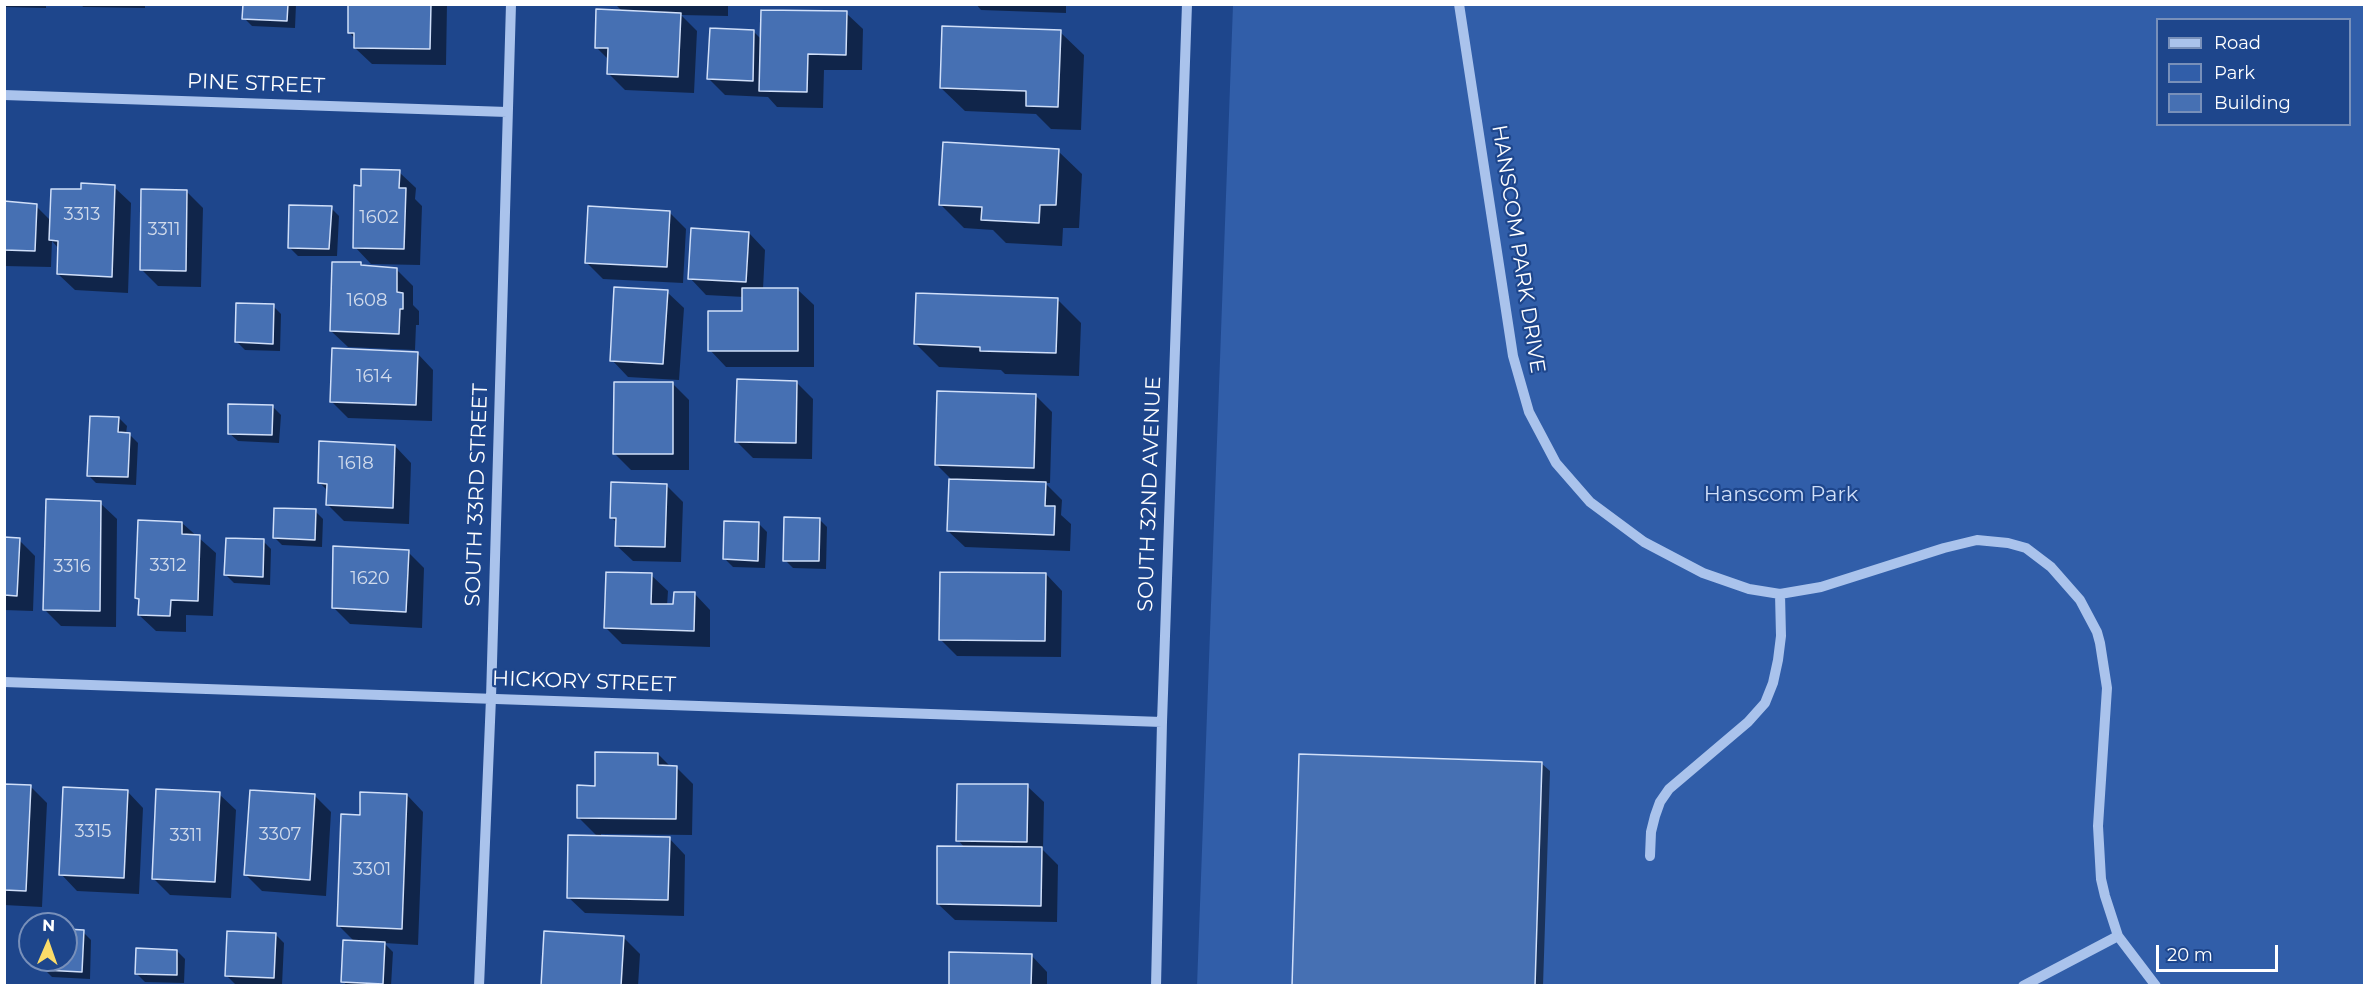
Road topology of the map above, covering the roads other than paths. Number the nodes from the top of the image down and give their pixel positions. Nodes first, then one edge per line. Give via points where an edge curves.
1 (511, 4) edge
2 (1187, 4) edge
3 (1459, 4) edge
4 (4, 95) edge
5 (507, 112) junction
6 (1780, 594) junction
7 (4, 682) edge
8 (491, 698) junction
9 (1162, 722) junction
10 (1650, 856) dead end
11 (2118, 936) junction
12 (479, 986) edge
13 (1156, 986) edge
14 (2023, 986) edge
15 (2156, 986) edge

1 - 5 street, SOUTH 33RD STREET
2 - 9 street, SOUTH 32ND AVENUE
3 - 6 street, HANSCOM PARK DRIVE via 1513,356 1529,412 1546,448 1590,502 1644,542 1730,584
4 - 5 street, PINE STREET
5 - 8 street, SOUTH 33RD STREET
6 - 10 street via 1778,660 1765,703 1669,789 1655,816
6 - 11 street, HANSCOM PARK DRIVE via 1821,587 1977,540 2026,548 2051,567 2084,608 2097,632 2106,673 2098,848 2105,897
7 - 8 street, HICKORY STREET
8 - 9 street, HICKORY STREET
8 - 12 street, SOUTH 33RD STREET
9 - 13 street, SOUTH 32ND AVENUE
11 - 14 street
11 - 15 street, HANSCOM PARK DRIVE

